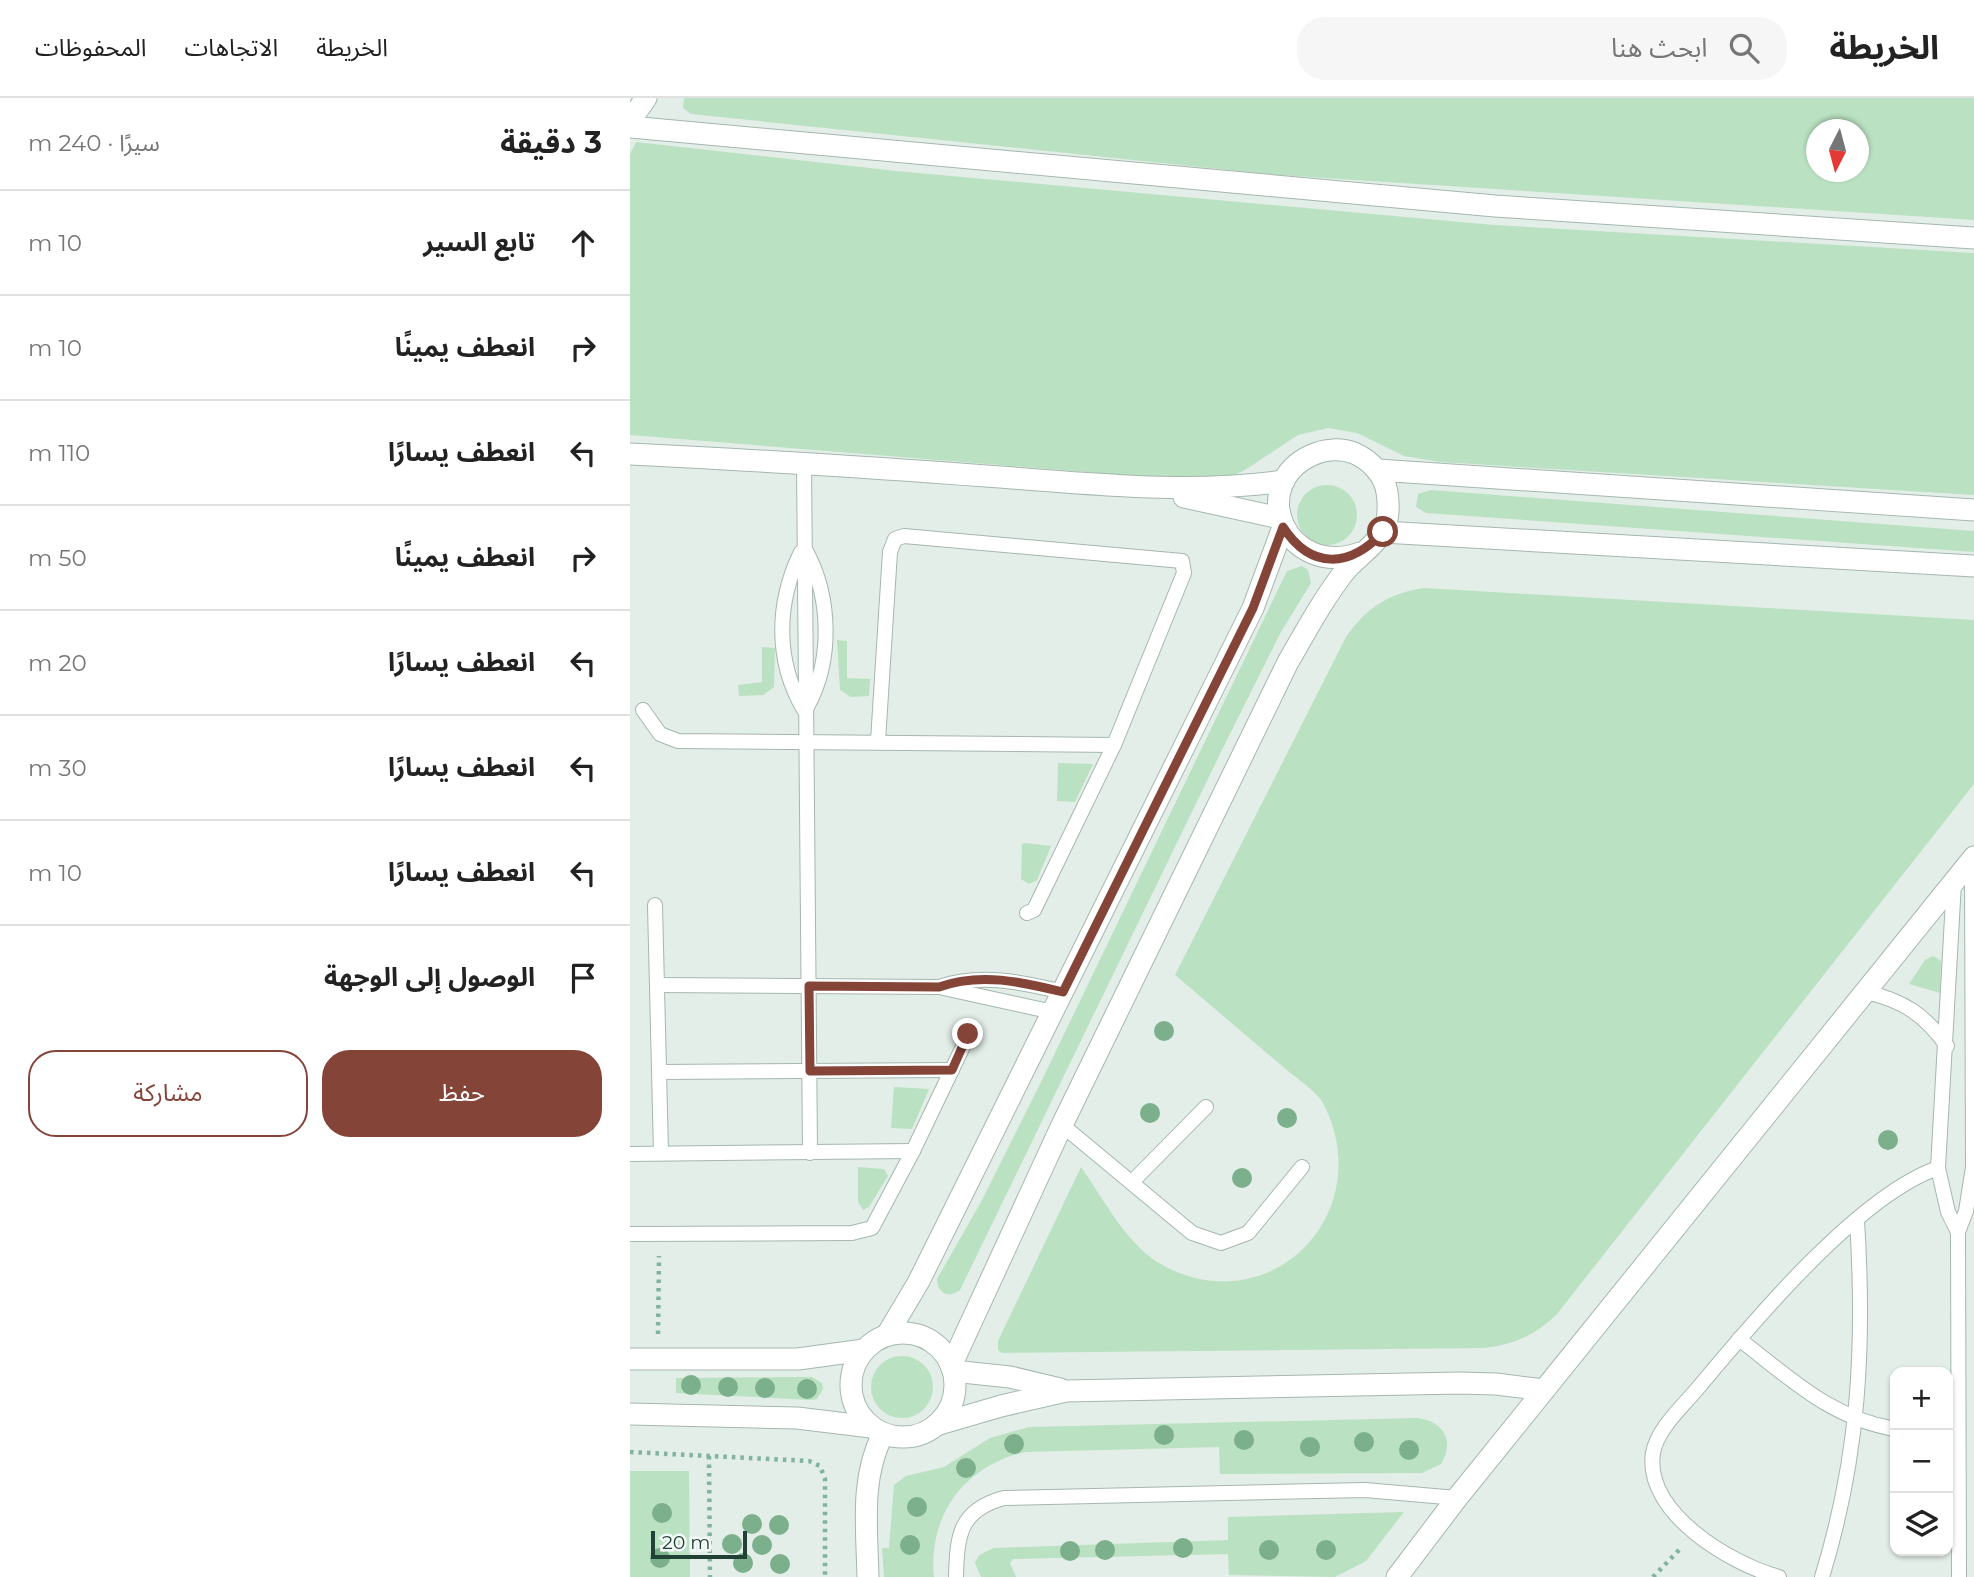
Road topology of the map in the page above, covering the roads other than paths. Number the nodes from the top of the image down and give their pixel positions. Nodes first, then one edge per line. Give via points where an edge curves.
1 (646, 98) edge
2 (630, 121) edge
3 (630, 127) edge
4 (1974, 238) edge
5 (630, 454) edge
6 (804, 462) junction
7 (1378, 470) junction
8 (1284, 481) junction
9 (1149, 487) junction
10 (1974, 510) edge
11 (1282, 522) junction
12 (1383, 532) junction
13 (803, 547) junction
14 (1360, 553) junction
15 (1974, 566) edge
16 (643, 710) dead end
17 (805, 711) junction
18 (807, 741) junction
19 (878, 741) junction
20 (1114, 745) junction
21 (1973, 859) edge
22 (1954, 882) junction
23 (655, 905) dead end
24 (1027, 913) dead end
25 (1973, 984) edge
26 (657, 985) junction
27 (809, 986) junction
28 (939, 987) junction
29 (1063, 992) junction
30 (1865, 992) junction
31 (1053, 1012) junction
32 (1973, 1023) edge
33 (968, 1034) dead end
34 (1947, 1046) junction
35 (952, 1070) junction
36 (810, 1071) junction
37 (660, 1072) junction
38 (1206, 1107) dead end
39 (1062, 1125) junction
40 (913, 1151) junction
41 (661, 1153) junction
42 (810, 1153) junction
43 (630, 1154) edge
44 (1302, 1167) dead end
45 (1938, 1168) junction
46 (1132, 1182) junction
47 (1857, 1221) junction
48 (1958, 1232) junction
49 (630, 1234) edge
50 (887, 1335) junction
51 (1739, 1339) junction
52 (864, 1350) junction
53 (630, 1359) edge
54 (952, 1368) junction
55 (1544, 1390) junction
56 (1066, 1391) junction
57 (630, 1414) edge
58 (1856, 1421) junction
59 (936, 1425) junction
60 (1890, 1428) edge
61 (877, 1431) junction
62 (1953, 1434) edge
63 (1457, 1498) junction
64 (868, 1577) edge
65 (957, 1577) edge
66 (1396, 1577) edge
67 (1779, 1577) edge
68 (1822, 1577) edge
69 (1959, 1577) edge

1 - 2 street
3 - 4 street via 1496,206
5 - 6 street
6 - 9 street
6 - 13 lane
7 - 8 street via 1352,452 1336,450 1306,458
7 - 10 street
7 - 12 street via 1389,503
8 - 9 street via 1211,488
8 - 11 street via 1279,500
9 - 11 street
11 - 14 street via 1303,550 1316,556 1331,559
11 - 29 street via 1253,608
12 - 14 street
12 - 15 street
13 - 17 lane
13 - 17 lane via 786,596 782,633 787,672
14 - 39 street via 1329,592 1288,662
16 - 18 lane via 660,734 671,740
17 - 18 lane
18 - 19 lane
18 - 27 lane
19 - 20 lane
19 - 20 lane via 890,552 895,539 904,536 1182,561 1184,573
20 - 24 lane via 1034,910
21 - 22 street
21 - 25 lane
22 - 30 street
22 - 34 lane
23 - 26 lane
25 - 32 lane
26 - 27 lane
26 - 37 lane
27 - 28 lane
27 - 36 lane
28 - 29 lane via 957,981 992,980
28 - 31 lane
29 - 31 street
30 - 34 lane via 1913,1008
30 - 55 street
31 - 50 street via 919,1281
32 - 48 lane via 1973,1167
33 - 35 lane
34 - 45 lane
35 - 36 lane
35 - 40 lane
36 - 37 lane
36 - 42 lane
37 - 41 lane
38 - 46 lane
39 - 46 lane
39 - 54 street
40 - 42 lane
40 - 49 lane via 878,1220 863,1232
41 - 42 lane
41 - 43 lane
44 - 46 lane via 1248,1233 1220,1242 1192,1233
45 - 47 lane via 1917,1175
45 - 48 lane via 1948,1212
47 - 51 lane
47 - 58 lane via 1861,1314
48 - 62 lane
50 - 52 street
50 - 54 street via 925,1338
51 - 58 lane
51 - 67 lane via 1666,1426 1653,1450 1653,1473 1664,1497 1695,1533 1753,1570
52 - 53 street via 798,1359
52 - 61 street via 851,1376 850,1390 860,1417
54 - 56 street
54 - 59 street via 953,1401
55 - 56 street via 1448,1383
55 - 63 street
56 - 59 street
57 - 61 street via 797,1418
58 - 60 lane
58 - 68 lane via 1842,1503
59 - 61 street via 911,1437
61 - 64 street via 867,1482
62 - 69 lane
63 - 65 lane via 1364,1490 1004,1498 987,1502 962,1526
63 - 66 street

